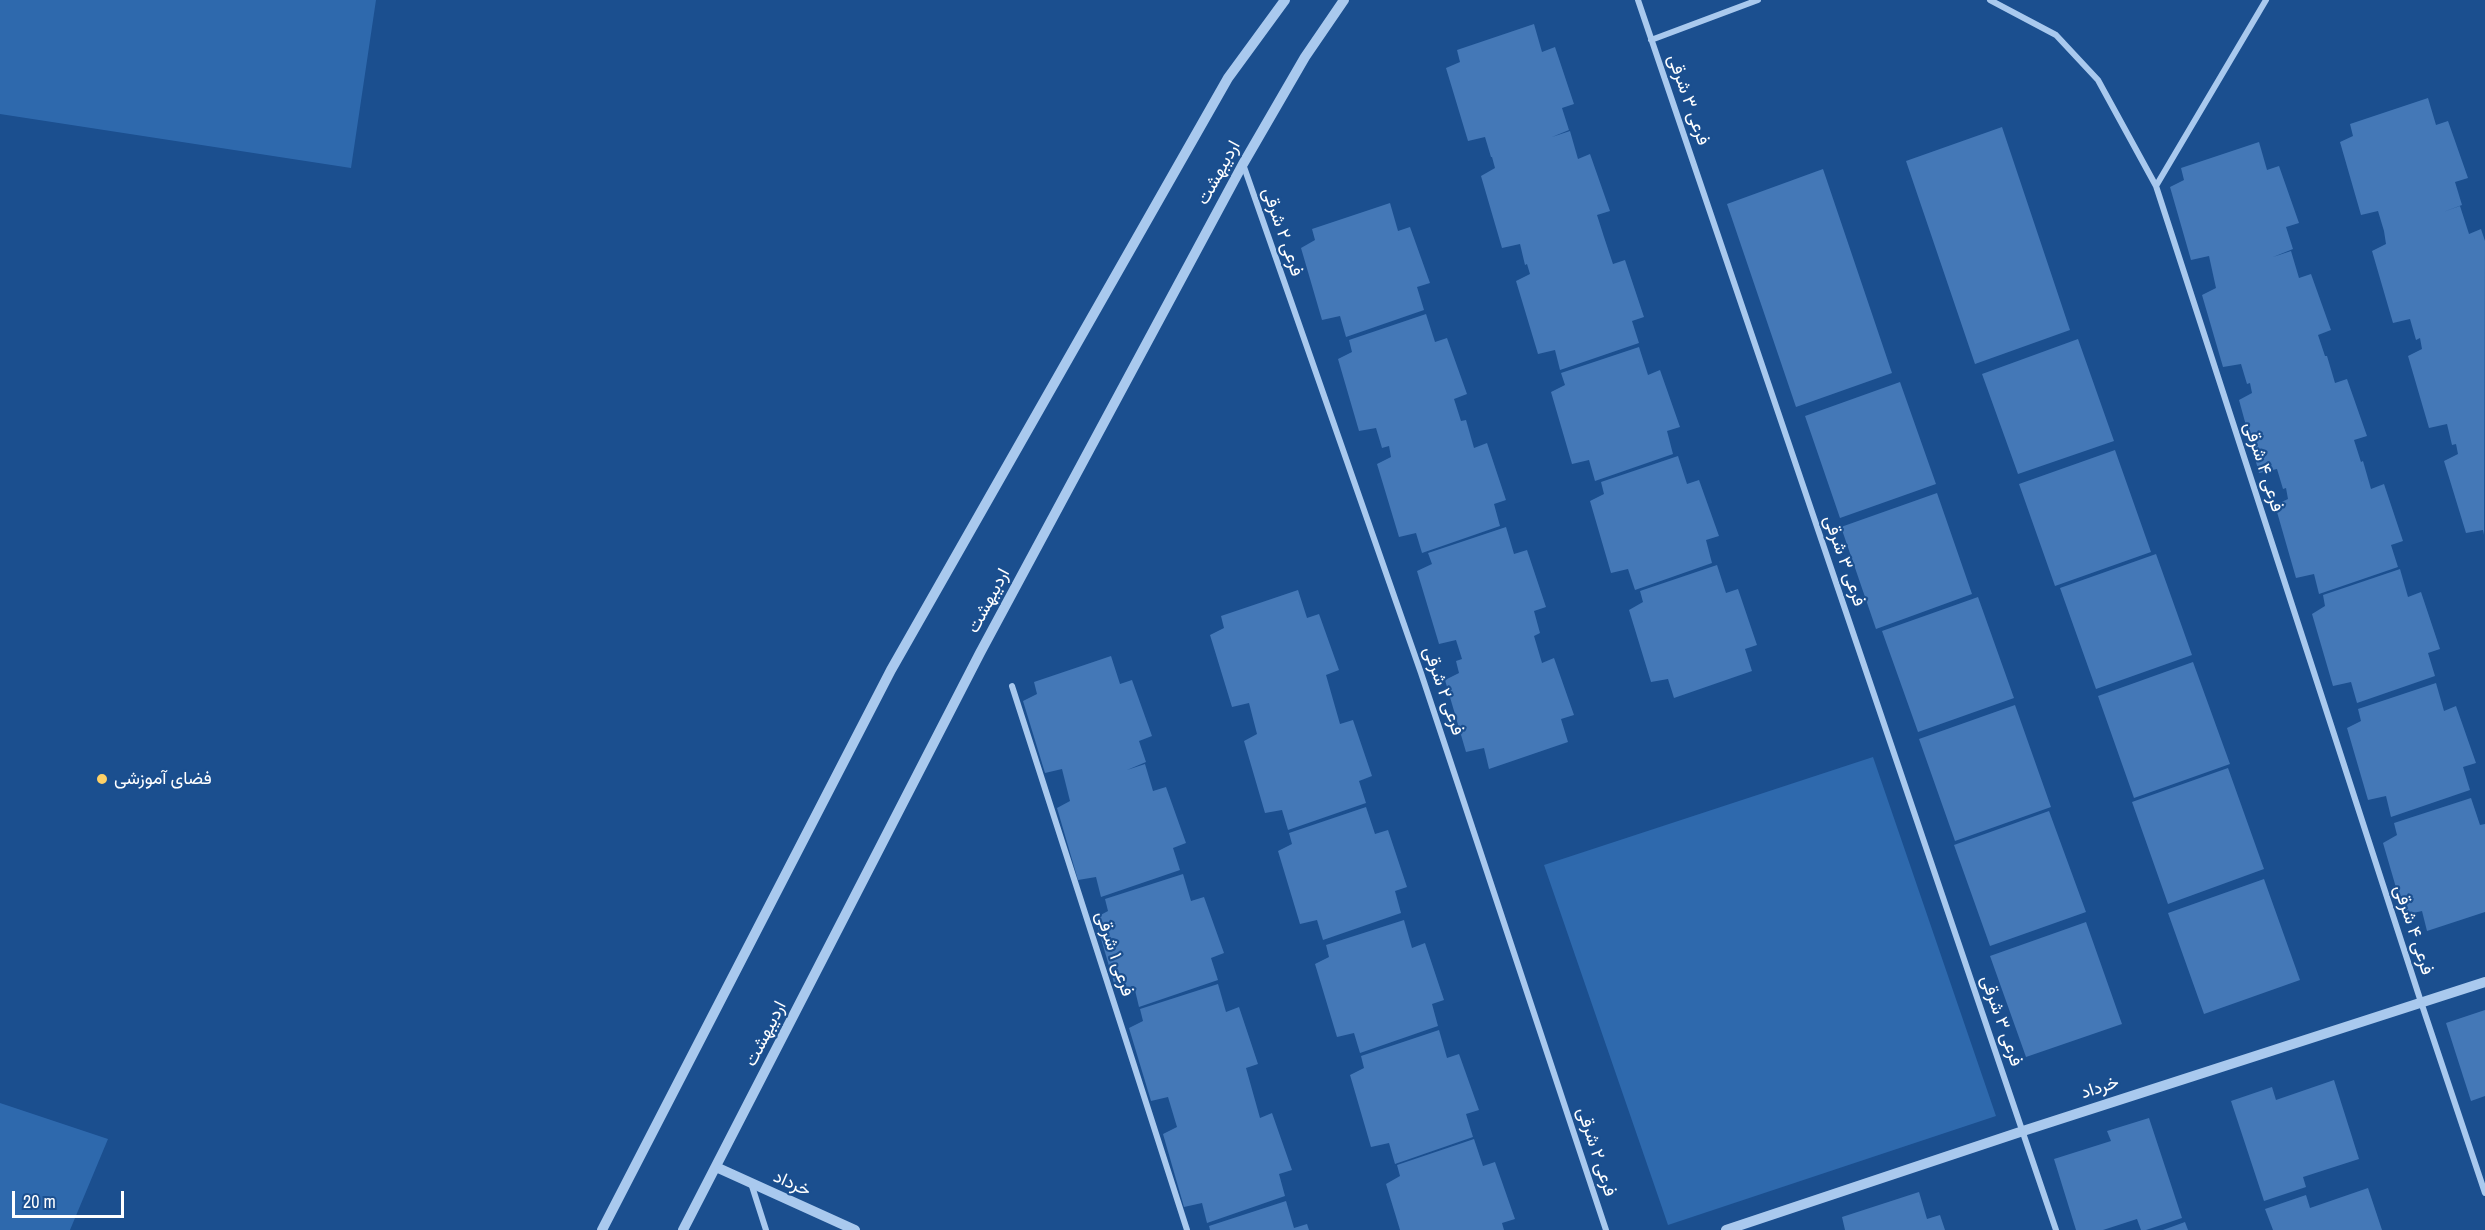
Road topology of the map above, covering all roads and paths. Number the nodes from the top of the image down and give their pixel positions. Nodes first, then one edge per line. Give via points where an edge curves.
1 (1285, 0) edge
2 (1344, 0) edge
3 (1638, 0) edge
4 (1758, 0) edge
5 (1990, 0) edge
6 (2266, 0) edge
7 (1651, 40) junction
8 (1242, 164) junction
9 (2156, 186) junction
10 (1012, 686) dead end
11 (2485, 982) edge
12 (2421, 1002) junction
13 (2023, 1131) junction
14 (716, 1167) junction
15 (751, 1183) junction
16 (2485, 1193) edge
17 (602, 1230) edge
18 (683, 1230) edge
19 (766, 1230) edge
20 (855, 1230) edge
21 (1187, 1230) edge
22 (1606, 1230) edge
23 (1726, 1230) edge
24 (2056, 1230) edge

1 - 17 street via 1228,78 891,670
2 - 8 street, اردیبهشت via 1305,57
3 - 7 street, فرعی ۳ شرقی
4 - 7 street
5 - 9 street, فرعی ۴ شرقی via 2056,35 2098,80
6 - 9 street
7 - 13 street, فرعی ۳ شرقی
8 - 14 street, اردیبهشت via 980,653
8 - 22 street, فرعی ۲ شرقی via 1421,673
9 - 12 street, فرعی ۴ شرقی
10 - 21 street, فرعی ۱ شرقی
11 - 12 street, خرداد
12 - 13 street, خرداد
12 - 16 street, فرعی ۴ شرقی
13 - 23 street, خرداد
13 - 24 street, فرعی ۳ شرقی
14 - 15 street, خرداد
14 - 18 street, اردیبهشت
15 - 19 street
15 - 20 street, خرداد

